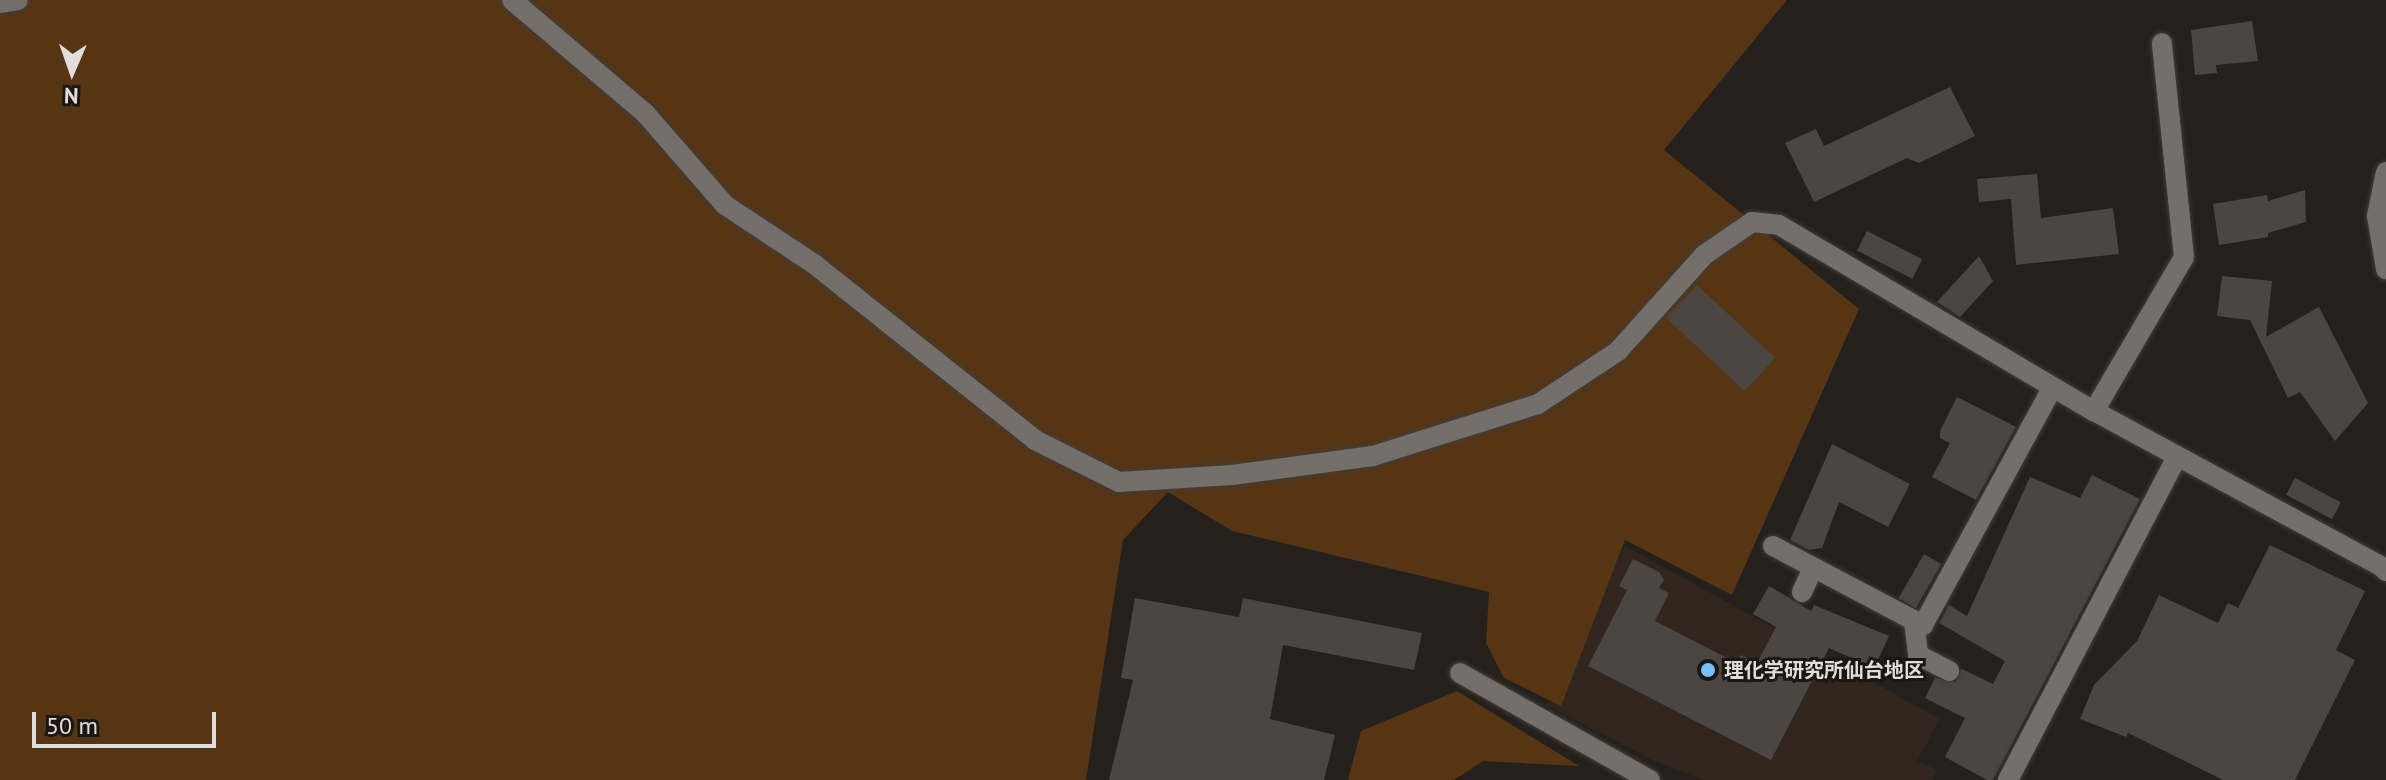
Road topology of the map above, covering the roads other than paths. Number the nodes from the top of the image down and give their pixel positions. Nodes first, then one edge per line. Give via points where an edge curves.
1 (18, 0) edge
2 (512, 0) edge
3 (0, 3) edge
4 (2162, 43) dead end
5 (2386, 172) edge
6 (2386, 269) edge
7 (2052, 388) junction
8 (2094, 411) junction
9 (2176, 458) junction
10 (1773, 546) dead end
11 (1813, 568) junction
12 (2384, 569) edge
13 (1802, 592) dead end
14 (1914, 621) junction
15 (1949, 671) dead end
16 (1460, 673) dead end
17 (1650, 780) edge
18 (2008, 780) edge

1 - 3 street
2 - 7 street via 645,113 725,205 826,273 1035,440 1119,482 1232,475 1373,456 1538,404 1618,351 1704,255 1752,222 1779,225
4 - 8 street via 2184,257
5 - 6 street via 2377,216
7 - 8 street
7 - 14 street via 1923,625
8 - 9 street
9 - 12 street
9 - 18 street
10 - 11 street
11 - 13 street
11 - 14 street
14 - 15 street via 1918,655
16 - 17 street

